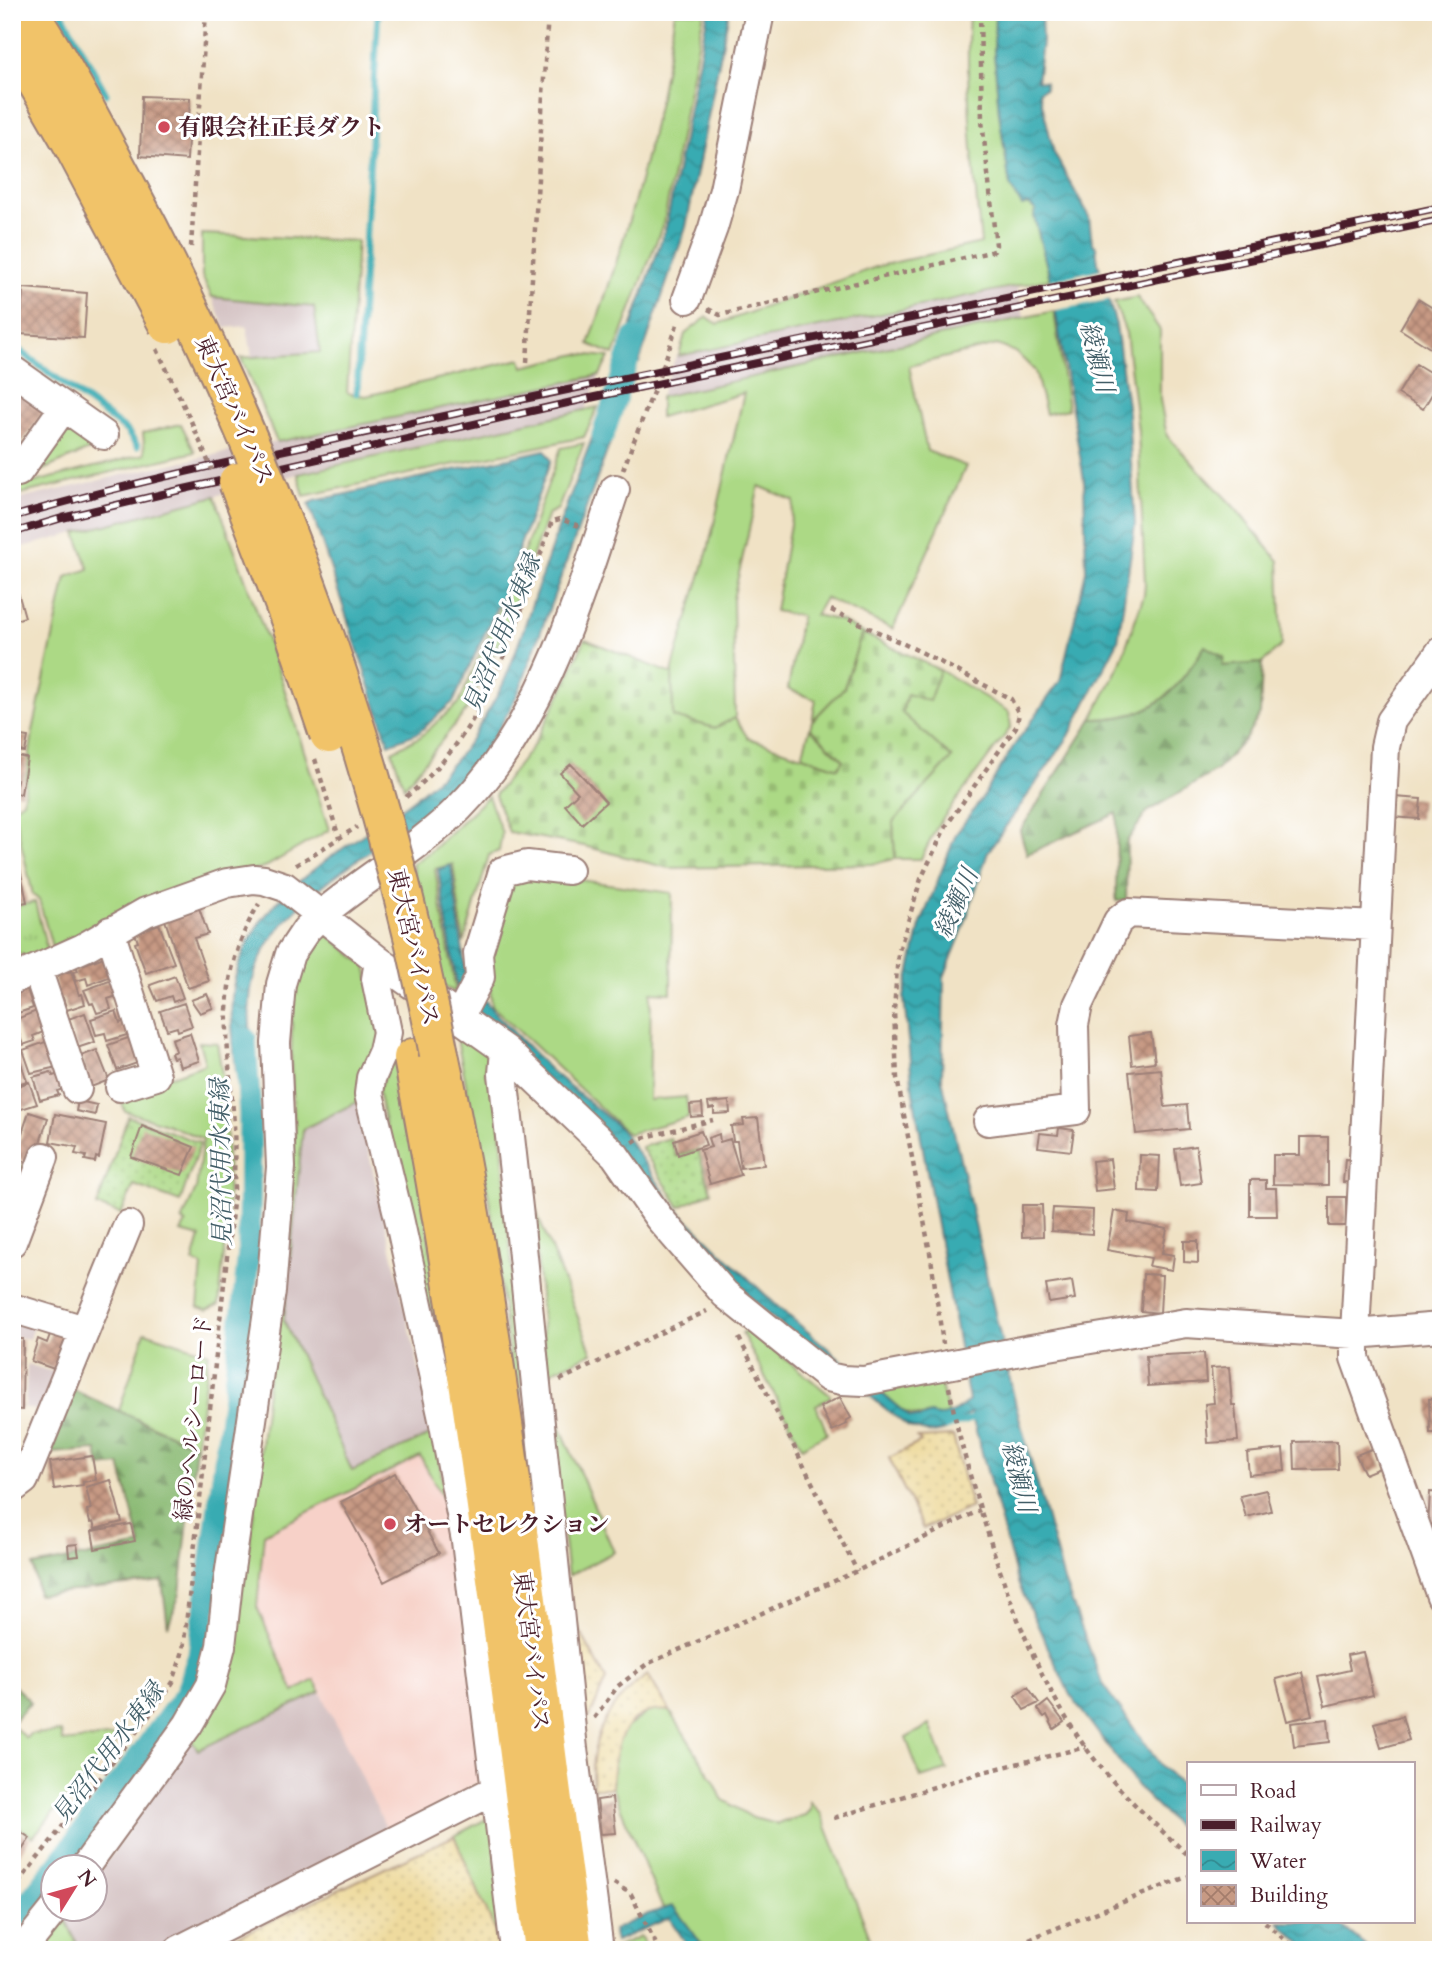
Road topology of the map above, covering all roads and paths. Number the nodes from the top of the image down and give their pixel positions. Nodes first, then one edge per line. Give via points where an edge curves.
1 (28, 12) edge
2 (48, 12) edge
3 (206, 12) edge
4 (548, 12) edge
5 (760, 12) edge
6 (980, 12) edge
7 (12, 38) edge
8 (12, 70) edge
9 (190, 272) junction
10 (687, 299) junction
11 (527, 362) dead end
12 (12, 370) edge
13 (64, 407) junction
14 (104, 435) dead end
15 (12, 473) edge
16 (615, 489) joint
17 (581, 526) dead end
18 (831, 610) dead end
19 (1441, 651) edge
20 (401, 802) dead end
21 (359, 826) dead end
22 (569, 870) dead end
23 (280, 885) junction
24 (315, 913) junction
25 (1375, 926) junction
26 (110, 931) junction
27 (379, 961) junction
28 (21, 971) edge
29 (463, 1013) junction
30 (505, 1050) junction
31 (426, 1056) junction
32 (120, 1087) dead end
33 (77, 1089) dead end
34 (713, 1120) dead end
35 (988, 1121) dead end
36 (638, 1139) dead end
37 (44, 1157) dead end
38 (128, 1225) dead end
39 (12, 1242) edge
40 (735, 1302) junction
41 (12, 1308) edge
42 (1441, 1327) edge
43 (83, 1330) junction
44 (1355, 1334) junction
45 (945, 1365) junction
46 (537, 1390) junction
47 (953, 1410) dead end
48 (12, 1489) edge
49 (980, 1510) junction
50 (857, 1571) junction
51 (1441, 1597) edge
52 (1086, 1747) junction
53 (535, 1771) junction
54 (834, 1818) dead end
55 (94, 1854) edge
56 (1187, 1854) edge
57 (1187, 1877) edge
58 (12, 1891) edge
59 (639, 1910) dead end
60 (42, 1924) edge
61 (1267, 1924) edge
62 (22, 1950) edge
63 (178, 1950) edge
64 (515, 1950) edge
65 (544, 1950) edge
66 (573, 1950) edge
67 (599, 1950) edge
68 (659, 1950) edge
69 (1000, 1950) edge
70 (1296, 1950) edge

1 - 31 highway, 東大宮バイパス, bridge via 184,296 284,523 327,641 414,940
2 - 9 street
3 - 9 path
4 - 11 path
5 - 10 street via 724,190
6 - 10 path via 982,121 994,251 720,315
7 - 31 highway, 東大宮バイパス, bridge via 162,311 216,427 290,619
8 - 9 street via 84,199 120,253 158,332 169,341 216,322
10 - 16 path
12 - 13 street
13 - 14 street
13 - 15 street via 18,472
16 - 24 street via 550,671 488,776 443,823
17 - 20 path via 559,519 552,522 500,668 466,733 444,762
18 - 45 path via 1011,699 1019,714 1016,727 946,826 921,879 898,954 894,1011 897,1077 931,1258
19 - 25 street via 1391,721 1385,747
21 - 23 path, 緑のヘルシーロード
22 - 29 street via 527,865 503,871 478,953 480,977
23 - 24 street
23 - 26 street via 242,879 146,912
23 - 58 path, 緑のヘルシーロード via 247,923 233,965 225,1012 234,1194 183,1651 173,1682 159,1703
24 - 27 street
24 - 55 street via 290,954 281,984 276,1043 281,1167 272,1278 221,1646 211,1685 188,1726
25 - 35 street via 1128,912 1118,921 1078,1006 1074,1025 1076,1110
25 - 44 street
26 - 28 street via 83,948
26 - 32 street via 156,1076
27 - 29 street
27 - 53 street via 376,979 387,1032 369,1094 423,1325 466,1541 489,1741
28 - 33 street
29 - 30 street
30 - 40 street via 615,1155 659,1218
30 - 46 street via 503,1074
31 - 53 highway, 東大宮バイパス via 464,1175 484,1294 505,1435
34 - 36 path
37 - 39 street
38 - 43 street
40 - 45 street via 828,1377 873,1379
40 - 46 path
40 - 50 path via 733,1327
41 - 43 street
42 - 44 street
43 - 48 street via 24,1480
44 - 45 street via 1186,1323
44 - 51 street via 1355,1358
46 - 53 street
47 - 49 path
49 - 50 path
49 - 52 path via 1037,1666
50 - 53 path via 647,1664 618,1686
52 - 54 path via 979,1773
52 - 56 path via 1146,1816
53 - 63 street
53 - 64 street
53 - 65 highway, 東大宮バイパス
53 - 66 highway, 東大宮バイパス
53 - 67 street
57 - 69 path
59 - 68 path
60 - 62 street
61 - 70 path

